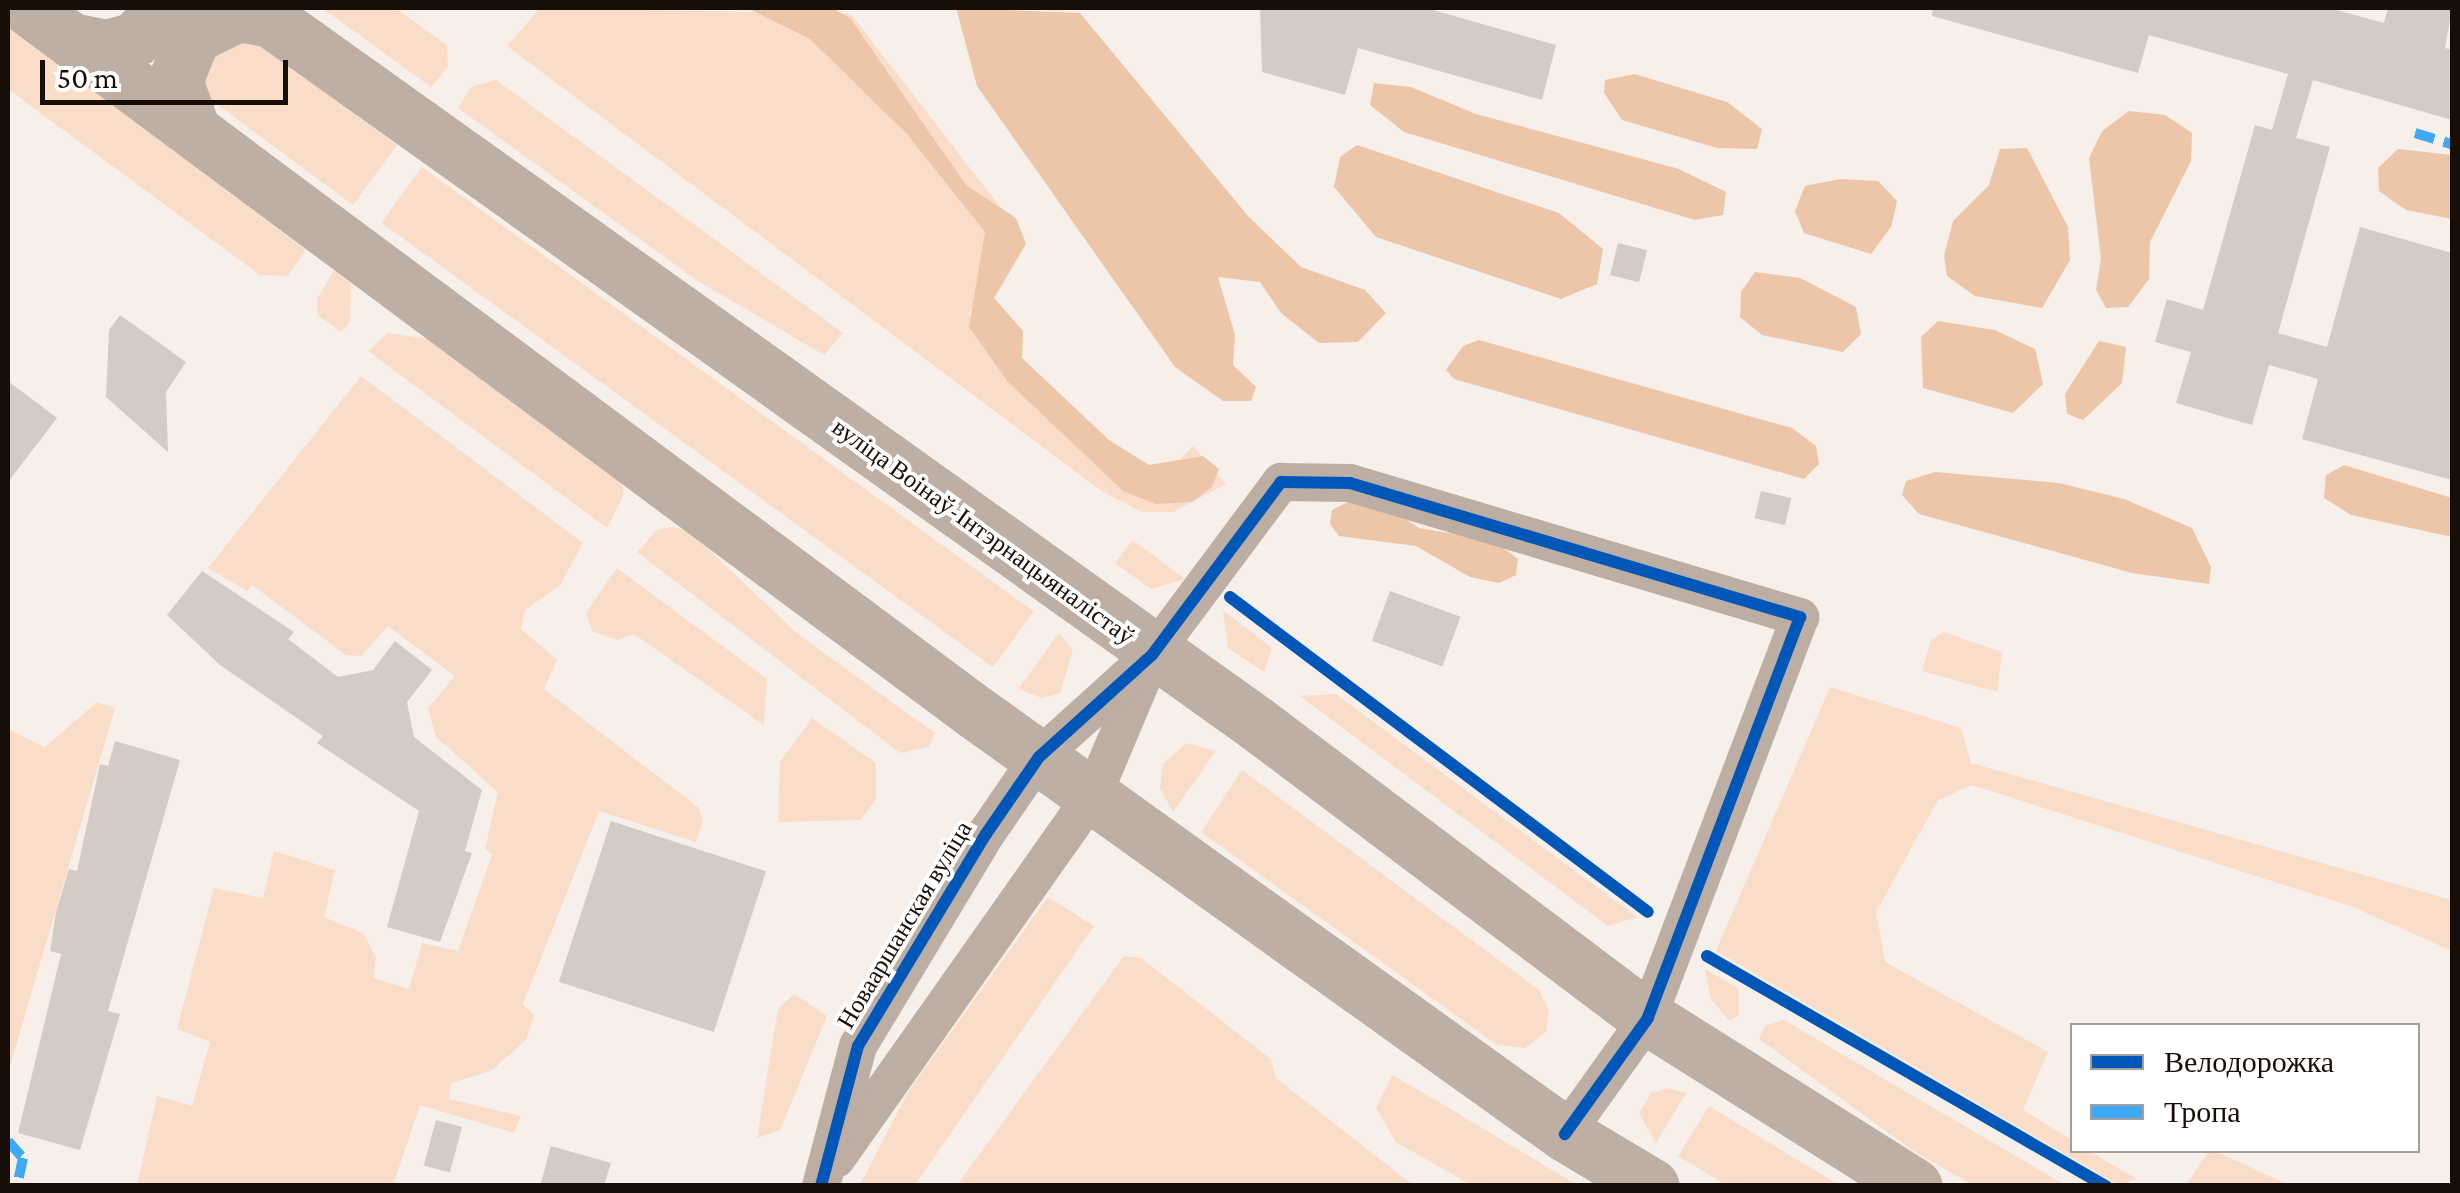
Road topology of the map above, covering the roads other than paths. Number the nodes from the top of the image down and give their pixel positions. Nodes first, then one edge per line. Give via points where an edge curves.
1 (28, 8) edge
2 (164, 8) edge
3 (262, 14) edge
4 (76, 41) junction
5 (192, 127) junction
6 (1152, 655) junction
7 (1039, 758) junction
8 (1093, 796) junction
9 (1648, 1018) junction
10 (1565, 1134) junction
11 (1875, 1171) edge
12 (821, 1183) edge
13 (1652, 1186) edge
14 (1915, 1186) edge

1 - 4 main road
2 - 4 main road via 135,39 106,47
3 - 5 main road via 238,14 193,36 175,81
3 - 6 main road, вуліца Воінаў-Інтэрнацыяналістаў
4 - 5 main road
5 - 7 main road
6 - 7 street, Новааршанская вуліца
6 - 8 street, Новааршанская вуліца
6 - 9 main road, вуліца Воінаў-Інтэрнацыяналістаў via 1256,723
6 - 9 street via 1281,482 1350,483 1800,616
7 - 8 main road
7 - 12 street, Новааршанская вуліца via 858,1046
8 - 10 main road
8 - 12 street, Новааршанская вуліца
9 - 10 street
9 - 11 main road, вуліца Воінаў-Інтэрнацыяналістаў
10 - 13 main road
11 - 14 main road, вуліца Воінаў-Інтэрнацыяналістаў

